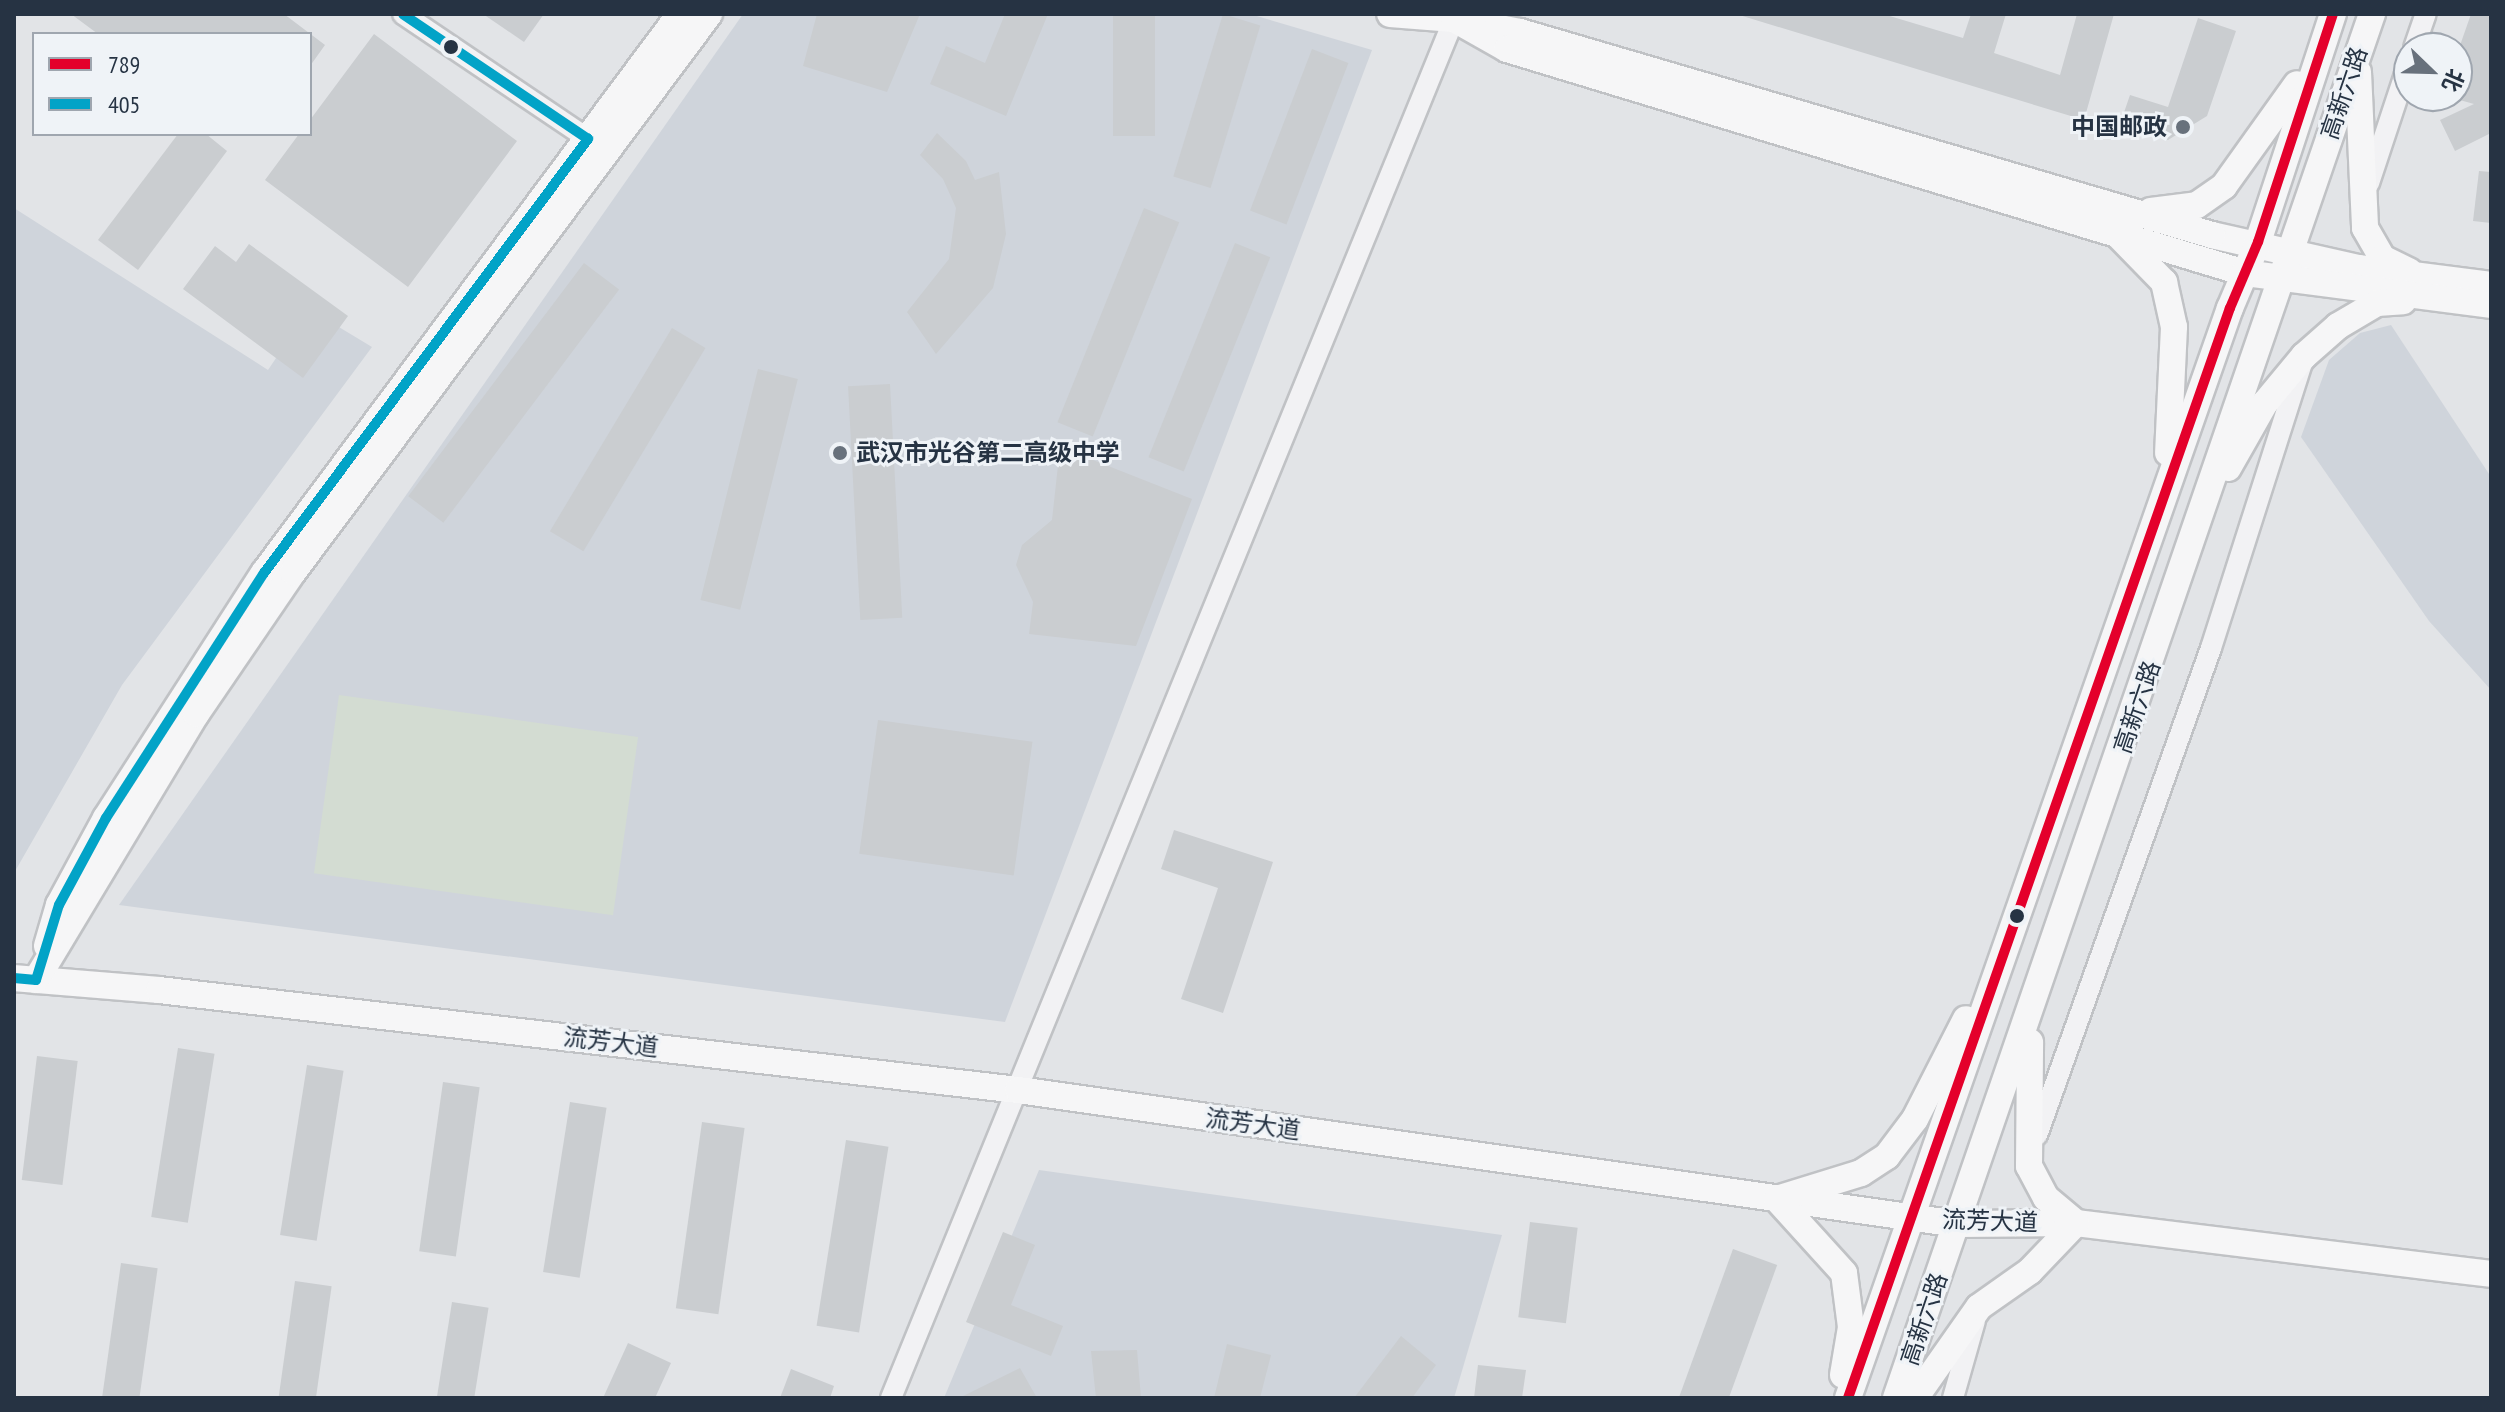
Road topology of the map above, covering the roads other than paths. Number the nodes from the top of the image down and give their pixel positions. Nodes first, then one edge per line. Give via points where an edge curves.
1 (403, 14) edge
2 (680, 14) edge
3 (709, 14) edge
4 (1390, 14) edge
5 (2333, 14) edge
6 (2372, 14) edge
7 (1451, 16) edge
8 (2322, 44) junction
9 (2358, 54) junction
10 (2393, 112) edge
11 (588, 139) junction
12 (2363, 207) junction
13 (2117, 218) junction
14 (2258, 242) junction
15 (2291, 251) junction
16 (2245, 273) junction
17 (2281, 278) junction
18 (2491, 285) edge
19 (2425, 287) junction
20 (2491, 305) edge
21 (2304, 356) junction
22 (2163, 498) junction
23 (2200, 516) junction
24 (2010, 933) junction
25 (25, 979) edge
26 (2032, 1010) junction
27 (1018, 1090) junction
28 (2029, 1166) junction
29 (1777, 1199) junction
30 (1911, 1217) junction
31 (2076, 1223) junction
32 (1957, 1224) junction
33 (2491, 1274) edge
34 (1979, 1307) junction
35 (891, 1398) edge
36 (1839, 1398) edge
37 (1848, 1398) edge
38 (1896, 1398) edge
39 (1915, 1398) edge
40 (1953, 1398) edge

1 - 11 street
2 - 11 main road
3 - 25 main road via 293,572
4 - 7 main road
5 - 8 main road, 高新六路
6 - 9 main road, 高新六路
7 - 13 main road via 1507,49
7 - 27 street
8 - 13 main road via 2224,186 2197,205
8 - 14 main road, 高新六路
9 - 12 main road
9 - 15 main road, 高新六路
10 - 12 street
11 - 25 main road via 256,586 106,818
12 - 19 main road via 2365,228 2382,258
13 - 14 main road
13 - 16 main road
13 - 22 main road via 2164,282 2174,327 2174,396
14 - 15 main road
14 - 16 main road, 高新六路
15 - 17 main road, 高新六路
15 - 19 main road
16 - 17 main road
16 - 22 main road, 高新六路
17 - 19 main road
17 - 23 main road, 高新六路
18 - 19 main road
19 - 20 main road
19 - 21 main road via 2377,303 2338,326
21 - 23 main road via 2265,403
21 - 28 street via 2211,648 2044,1105
22 - 24 main road, 高新六路
23 - 26 main road, 高新六路
24 - 29 main road via 1915,1119 1887,1156 1861,1173
24 - 30 main road, 高新六路
25 - 27 main road, 流芳大道
26 - 28 main road
26 - 32 main road, 高新六路
27 - 29 main road, 流芳大道
27 - 35 street
28 - 31 main road via 2046,1198
29 - 30 main road, 流芳大道
29 - 36 main road via 1844,1273 1851,1327
30 - 32 main road, 流芳大道
30 - 37 main road, 高新六路
31 - 32 main road, 流芳大道
31 - 33 main road, 流芳大道
31 - 34 main road via 2030,1271
32 - 38 main road, 高新六路
34 - 39 main road
34 - 40 street

